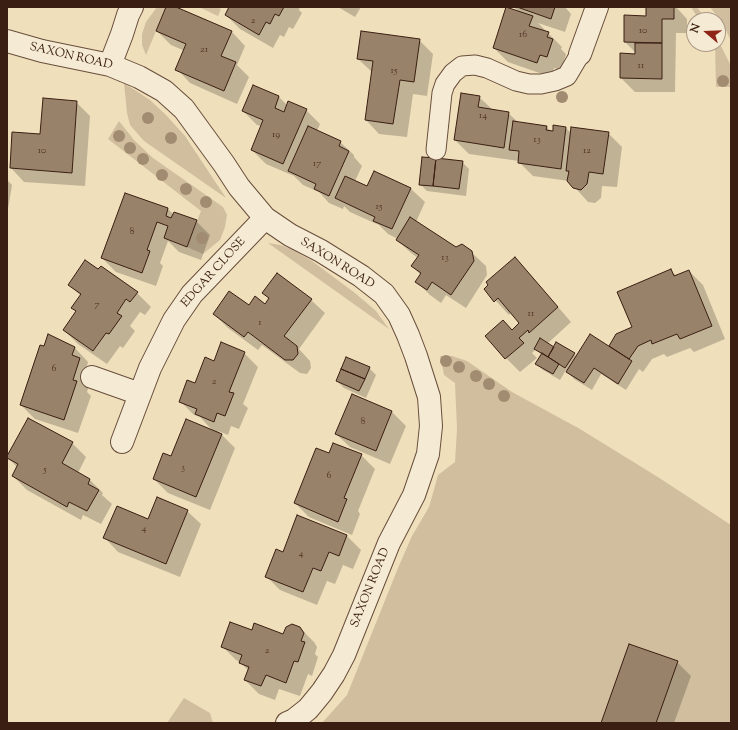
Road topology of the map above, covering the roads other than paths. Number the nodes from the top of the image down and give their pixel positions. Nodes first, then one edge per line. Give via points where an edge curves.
1 (132, 7) edge
2 (597, 7) edge
3 (7, 41) edge
4 (580, 54) joint
5 (110, 65) junction
6 (436, 150) dead end
7 (265, 218) junction
8 (92, 377) dead end
9 (140, 394) junction
10 (122, 442) dead end
11 (287, 723) edge

1 - 5 street
2 - 4 street
3 - 5 street, SAXON ROAD
4 - 6 lane via 567,76 541,84 516,81 475,65 462,66 453,73 442,93
5 - 7 street, SAXON ROAD via 164,91 184,109 239,187
7 - 9 street, EDGAR CLOSE via 192,294 174,320
7 - 11 street, SAXON ROAD via 361,276 384,294 399,315 416,356 429,398 431,426 428,454 414,495 389,543 344,655 334,674 308,709
8 - 9 street
9 - 10 street, EDGAR CLOSE

